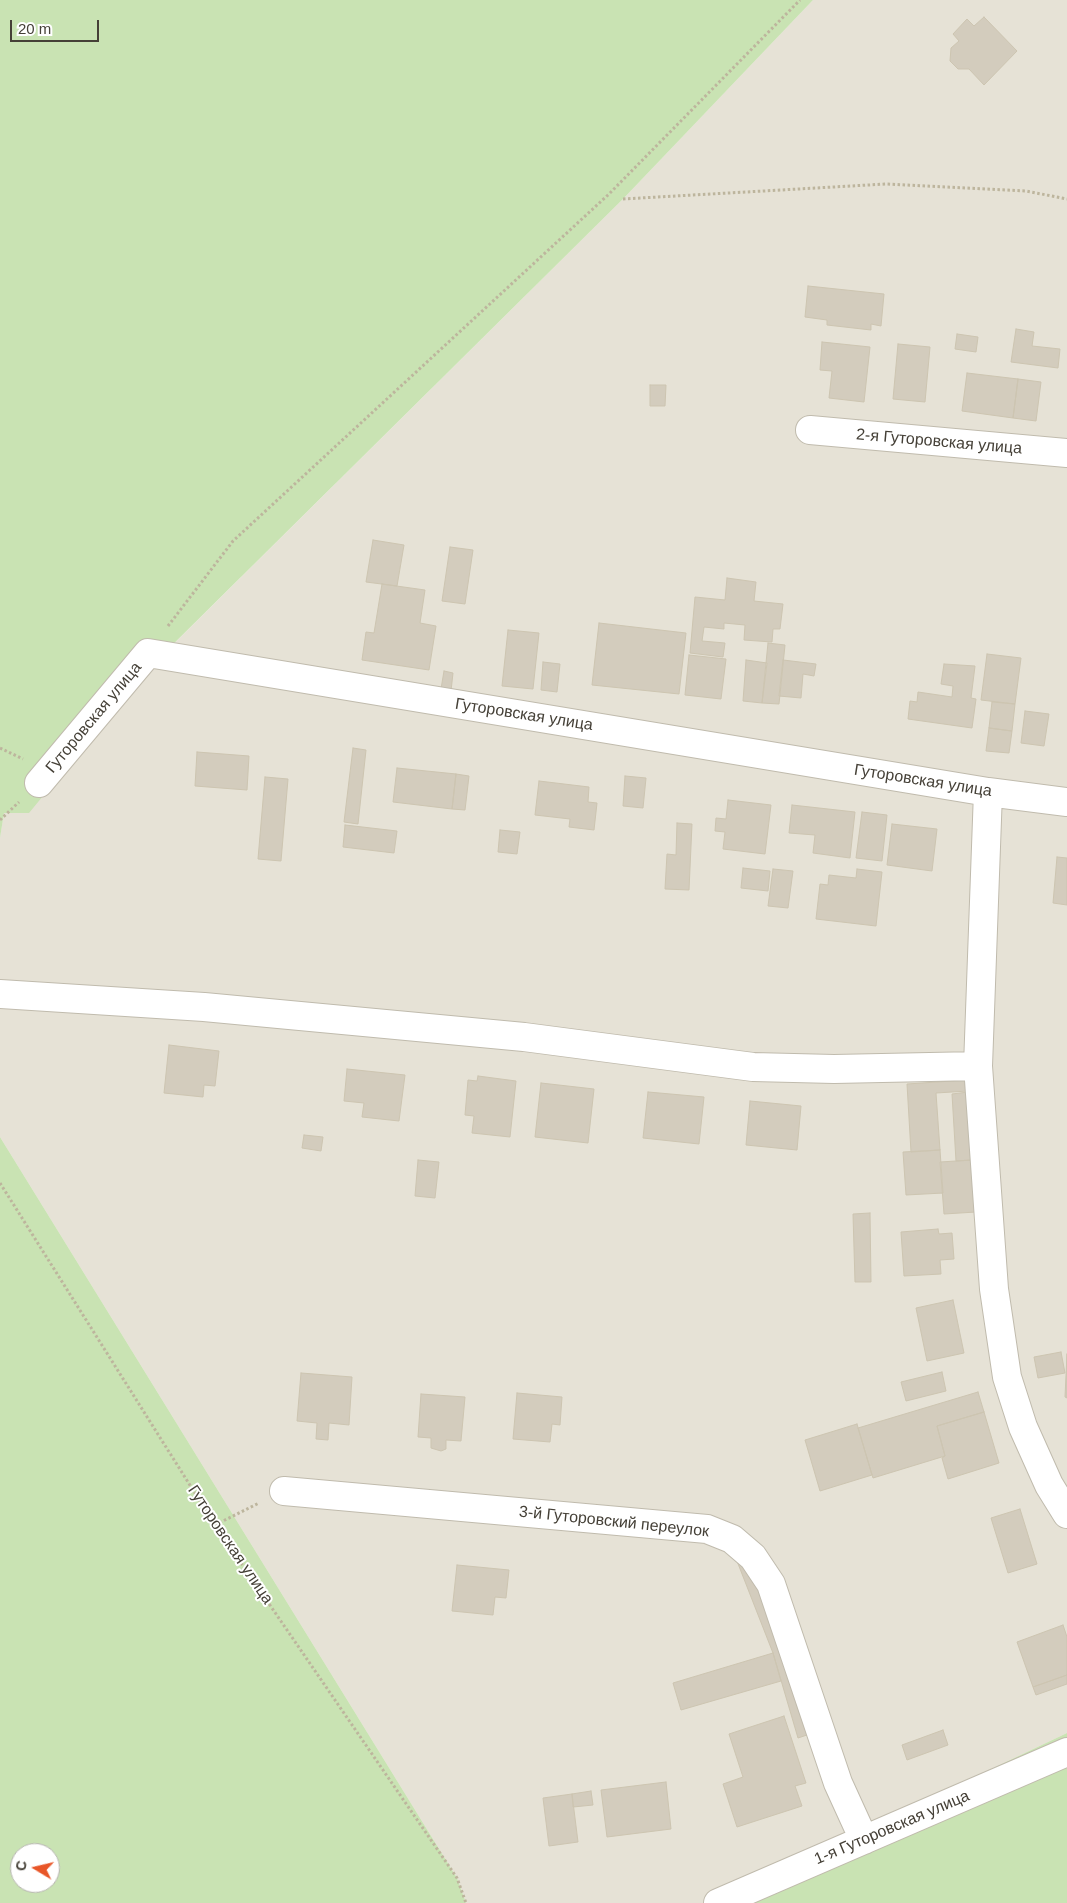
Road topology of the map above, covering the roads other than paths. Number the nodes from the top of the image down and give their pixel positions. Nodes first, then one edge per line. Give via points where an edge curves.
1 (810, 430) dead end
2 (1067, 453) edge
3 (39, 783) dead end
4 (988, 792) junction
5 (1067, 802) edge
6 (0, 994) edge
7 (978, 1066) junction
8 (284, 1491) road end
9 (1067, 1514) edge
10 (1067, 1752) edge
11 (864, 1840) junction
12 (718, 1903) edge

1 - 2 street, 2-я Гуторовская улица
3 - 4 street, Гуторовская улица via 148,653
4 - 5 street, Гуторовская улица
4 - 7 street
6 - 7 street via 204,1006 514,1036 753,1067
7 - 9 street via 994,1289 1007,1377 1023,1427 1049,1485
8 - 11 street, 3-й Гуторовский переулок via 707,1530 732,1539 753,1557 771,1584 838,1783
10 - 11 street, 1-я Гуторовская улица
11 - 12 street, 1-я Гуторовская улица

